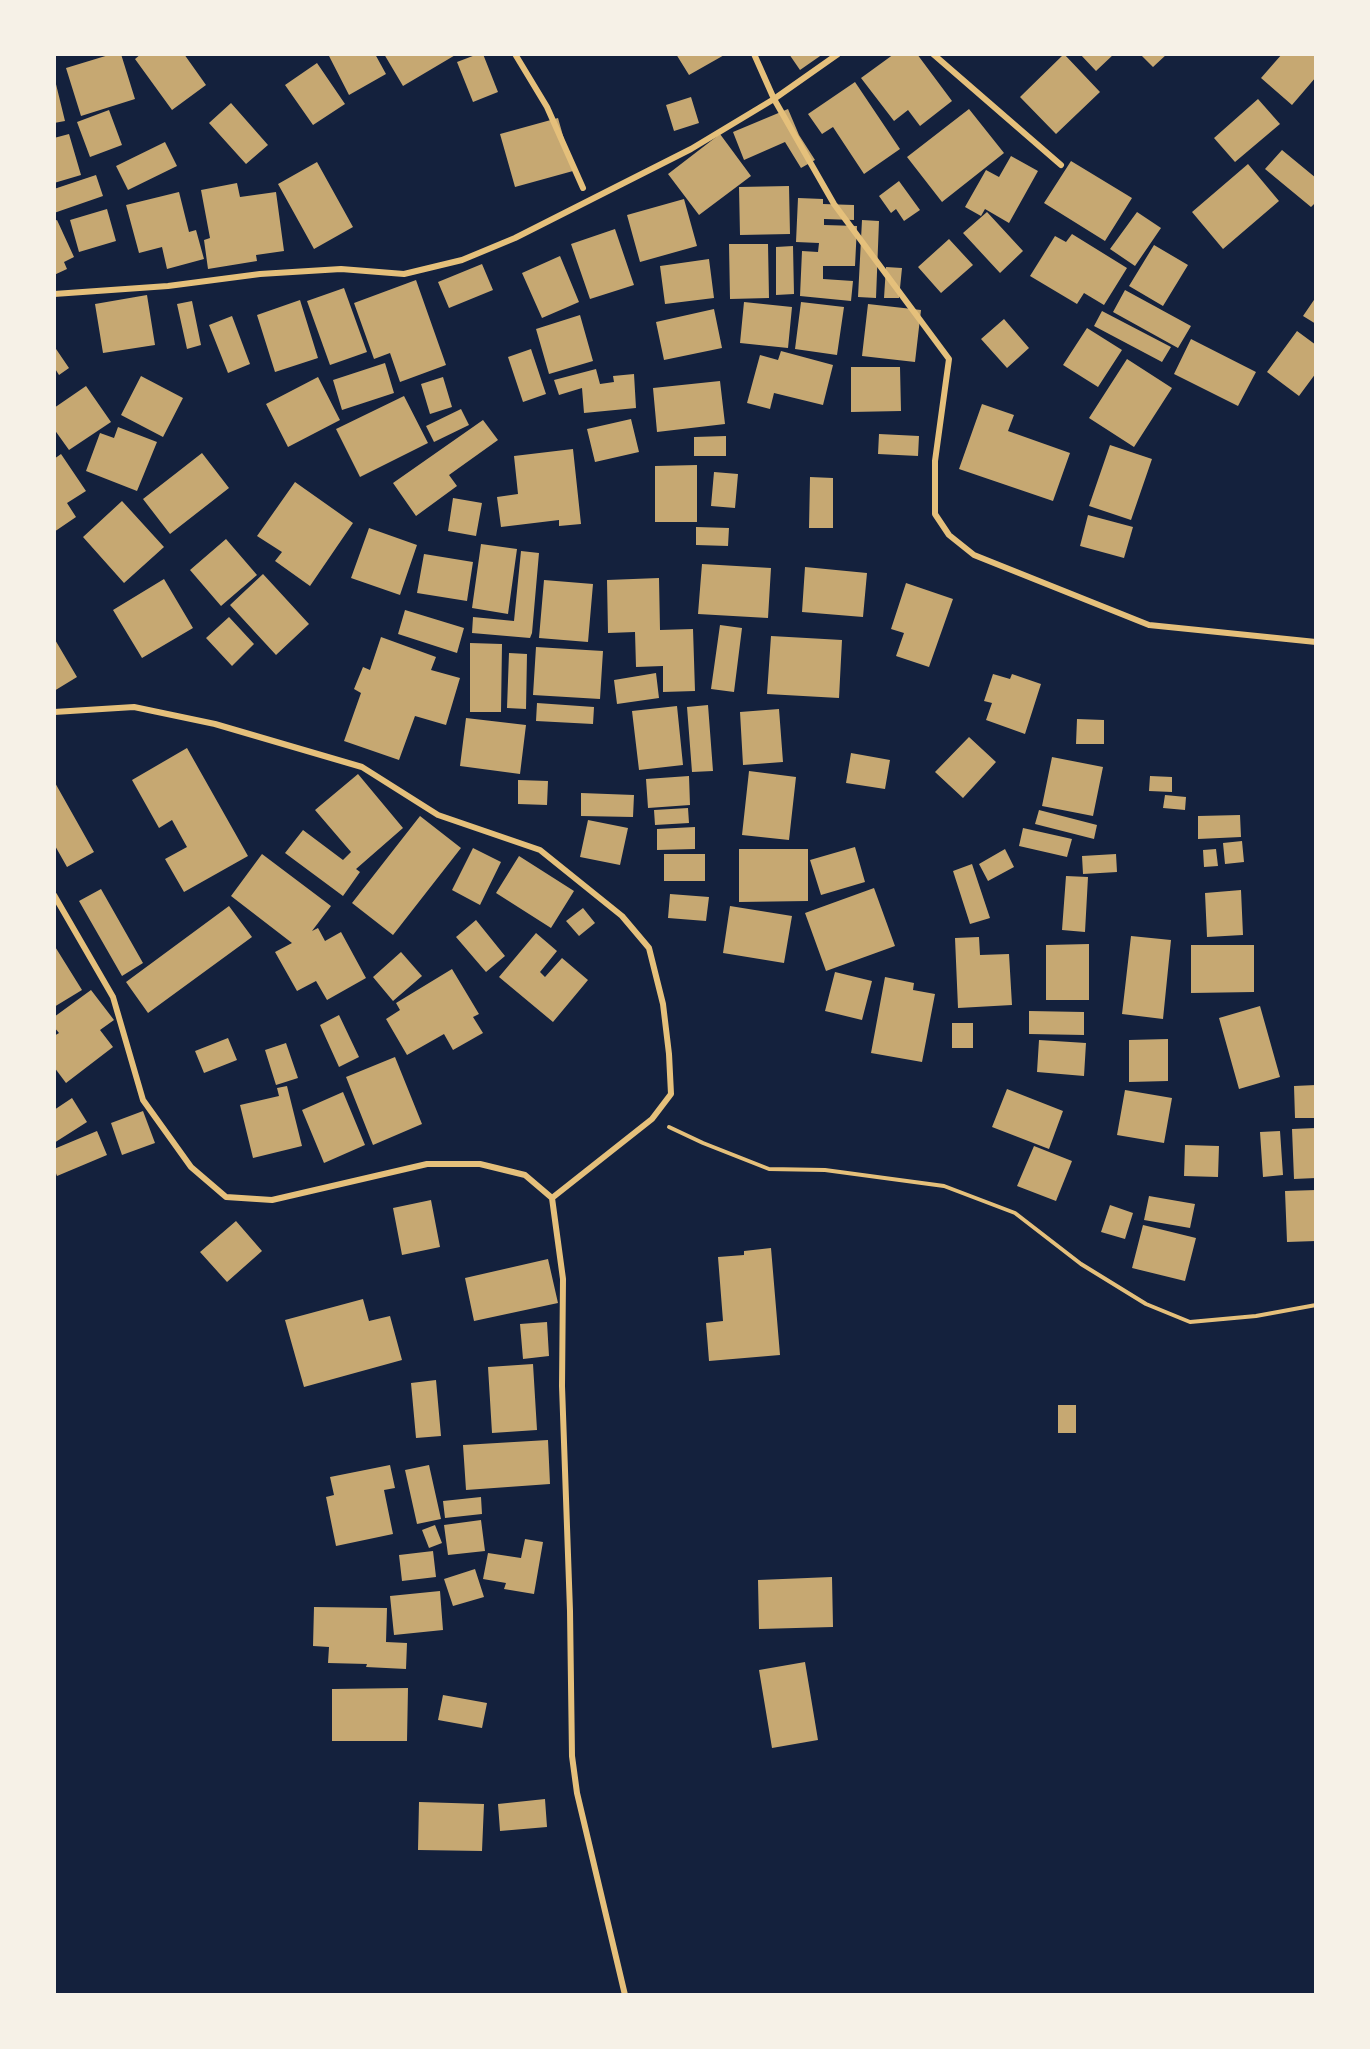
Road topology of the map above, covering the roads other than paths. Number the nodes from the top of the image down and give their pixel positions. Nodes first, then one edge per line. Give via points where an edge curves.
1 (515, 54) edge
2 (754, 54) edge
3 (838, 54) edge
4 (933, 54) edge
5 (774, 99) junction
6 (1061, 165) dead end
7 (583, 188) dead end
8 (54, 294) edge
9 (1316, 642) edge
10 (54, 712) edge
11 (54, 895) edge
12 (552, 1198) junction
13 (625, 1995) edge

1 - 7 street via 547,107
2 - 5 street
3 - 5 street
4 - 6 street
5 - 8 street via 691,149 515,238 462,260 404,274 341,269
5 - 9 street via 834,204 949,358 935,461 935,514 950,535 974,555 1149,626
10 - 12 street via 134,707 215,724 362,767 438,815 540,849 622,916 649,948 663,1004 671,1094 652,1119
11 - 12 street via 113,997 143,1100 191,1167 226,1197 272,1200 427,1164 480,1164 525,1175
12 - 13 street via 563,1279 562,1386 572,1756 577,1793

